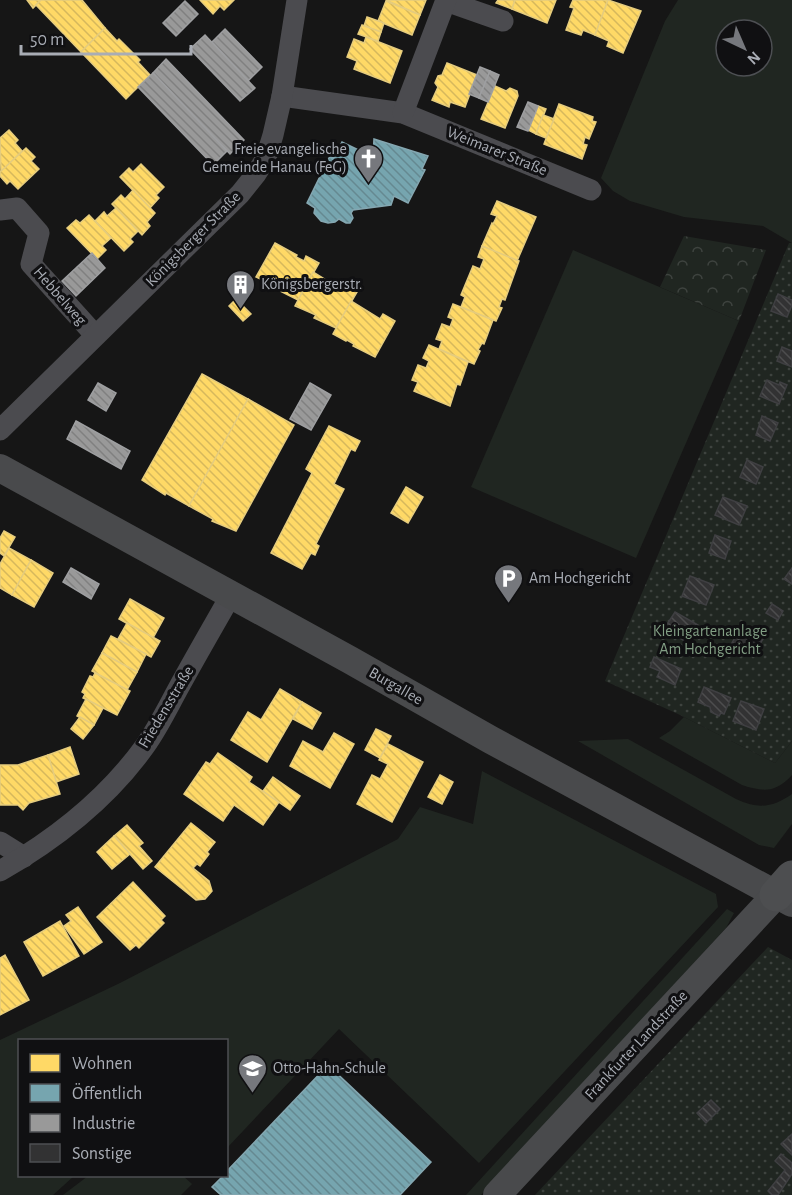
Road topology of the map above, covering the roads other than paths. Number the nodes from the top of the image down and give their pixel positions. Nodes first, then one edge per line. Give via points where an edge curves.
1 (297, 0) edge
2 (446, 0) edge
3 (503, 21) dead end
4 (282, 96) junction
5 (403, 113) junction
6 (591, 190) dead end
7 (0, 210) edge
8 (95, 336) junction
9 (0, 430) edge
10 (0, 468) edge
11 (231, 595) junction
12 (0, 842) edge
13 (24, 857) junction
14 (0, 871) edge
15 (787, 892) edge
16 (497, 1195) edge

1 - 4 street, Königsberger Straße
2 - 3 street
2 - 5 street
4 - 5 street, Weimarer Straße
4 - 8 street, Königsberger Straße via 266,158 256,174
5 - 6 street, Weimarer Straße
7 - 8 street, Hebbelweg via 17,208 39,233 31,264
8 - 9 street, Königsberger Straße
10 - 11 street, Burgallee
11 - 13 street, Friedensstraße via 145,746 84,812
11 - 15 street, Burgallee via 491,740
12 - 13 street
13 - 14 street, Friedensstraße
15 - 16 street, Frankfurter Landstraße

